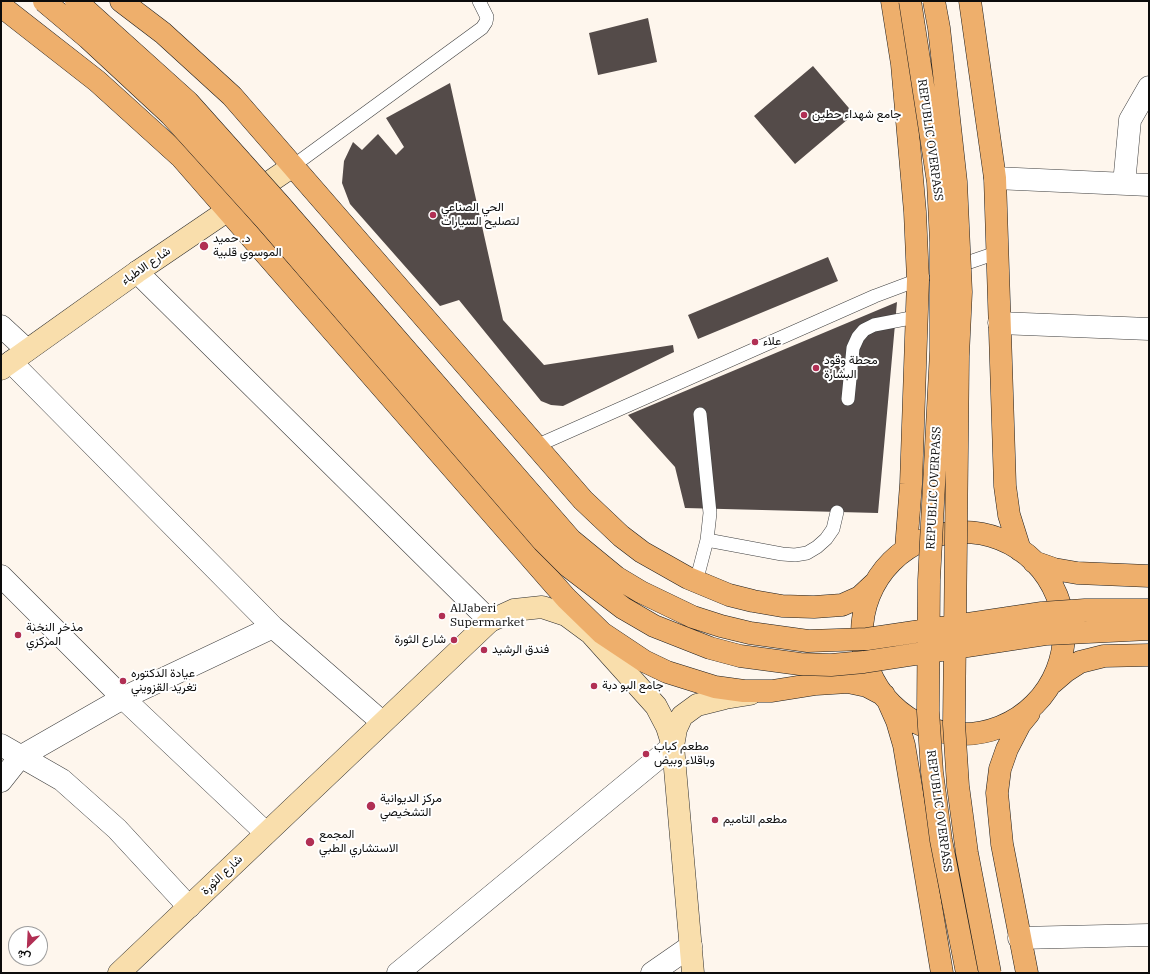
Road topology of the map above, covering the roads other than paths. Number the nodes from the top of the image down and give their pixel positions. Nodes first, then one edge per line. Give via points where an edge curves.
1 (44, 1) edge
2 (76, 1) edge
3 (121, 1) edge
4 (479, 1) edge
5 (892, 1) edge
6 (910, 1) edge
7 (934, 1) edge
8 (970, 1) edge
9 (1, 6) edge
10 (1149, 87) edge
11 (293, 166) junction
12 (995, 178) junction
13 (1124, 184) junction
14 (1149, 185) edge
15 (226, 210) junction
16 (998, 252) junction
17 (137, 272) junction
18 (918, 280) junction
19 (916, 317) junction
20 (999, 323) junction
21 (1, 326) edge
22 (1149, 329) edge
23 (13, 361) edge
24 (848, 400) dead end
25 (700, 414) dead end
26 (536, 446) junction
27 (838, 512) dead end
28 (707, 540) junction
29 (906, 549) junction
30 (1027, 556) junction
31 (1, 576) edge
32 (1149, 576) edge
33 (696, 582) junction
34 (875, 583) junction
35 (566, 598) junction
36 (1149, 610) edge
37 (490, 621) junction
38 (273, 627) junction
39 (1149, 629) edge
40 (589, 632) junction
41 (623, 648) junction
42 (1149, 655) edge
43 (772, 691) junction
44 (1043, 694) junction
45 (885, 697) junction
46 (123, 698) junction
47 (382, 722) junction
48 (1, 745) edge
49 (673, 746) junction
50 (20, 757) junction
51 (1, 781) edge
52 (266, 833) junction
53 (189, 907) junction
54 (1149, 935) edge
55 (1019, 938) junction
56 (692, 946) junction
57 (119, 973) edge
58 (398, 973) edge
59 (652, 973) edge
60 (693, 973) edge
61 (942, 973) edge
62 (967, 973) edge
63 (990, 973) edge
64 (1027, 973) edge

1 - 39 main road, bridge via 171,115 265,219 543,541 573,570 623,608 654,626 710,648 740,656 800,664 831,665 1047,634
2 - 36 main road, bridge via 188,102 571,540 616,577 640,592 693,617 721,626 772,637 808,641 867,638 1042,613
3 - 11 main road via 198,64 242,107
4 - 11 lane via 487,17 482,28
5 - 18 main road via 902,64 915,204
6 - 62 main road, REPUBLIC OVERPASS, bridge via 938,182 941,250 941,351 929,580 929,718 932,772 941,840
7 - 63 main road, REPUBLIC OVERPASS, bridge via 942,49 956,182 961,292 954,724 966,853
8 - 12 main road
9 - 15 main road via 126,105 181,157
10 - 13 street via 1130,120
11 - 15 street, شارع الاطباء
11 - 26 main road
12 - 13 street
12 - 16 main road
13 - 14 street
15 - 17 street, شارع الاطباء
15 - 35 main road
16 - 18 lane
16 - 20 main road
17 - 23 street, شارع الاطباء
17 - 37 street
18 - 19 main road
18 - 26 lane via 875,296
19 - 24 lane via 874,325 858,337 853,348
19 - 29 main road via 911,484
20 - 22 street
20 - 30 main road via 1005,486 1010,515
21 - 23 street
23 - 38 street
25 - 28 lane via 710,503
26 - 33 main road via 582,500 621,536 648,556
27 - 28 lane via 833,529 826,539 817,547 801,554 782,554
28 - 33 lane
29 - 30 main road via 938,536 960,532 988,536
29 - 34 main road
30 - 32 main road via 1054,569 1077,573
30 - 44 main road via 1054,589 1063,622 1062,656
31 - 46 street
33 - 34 main road via 729,595 782,606 814,607 842,605 860,597
34 - 45 main road via 863,615 863,649 869,670
35 - 40 street
35 - 41 main road via 602,633
37 - 40 street, شارع الثورة via 514,610 542,607 566,615
37 - 47 street, شارع الثورة
38 - 46 street
38 - 47 street
40 - 41 street
40 - 49 street via 656,706
41 - 43 main road via 667,672 715,688
42 - 44 main road via 1104,656 1080,662 1066,671
43 - 45 main road via 848,682 867,686
43 - 49 street via 697,705 682,716 676,729
44 - 45 main road via 1023,714 1007,724 971,734 934,730 916,723
44 - 55 main road via 1020,724 1007,749 1000,769 997,793 1002,844
45 - 61 main road via 897,721 904,745
46 - 50 street
46 - 52 street
47 - 52 street, شارع الثورة
48 - 50 street
49 - 56 street
49 - 58 street
50 - 51 street
50 - 53 street via 68,785 117,829
52 - 53 street, شارع الثورة
53 - 57 street, شارع الثورة
54 - 55 street
55 - 64 main road
56 - 59 street
56 - 60 street

